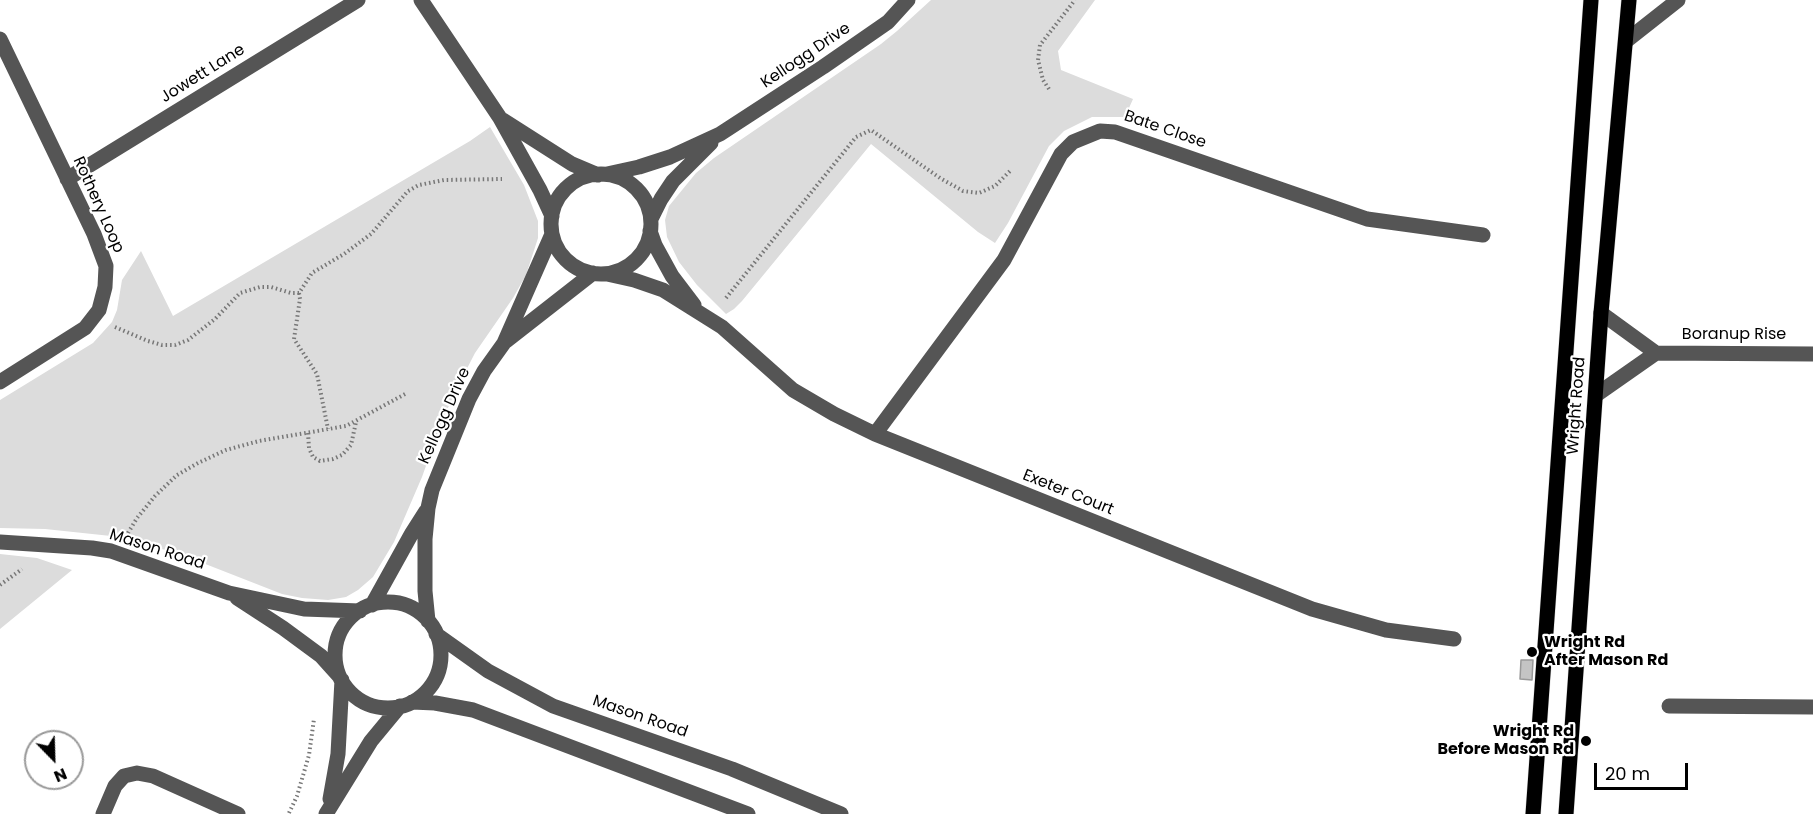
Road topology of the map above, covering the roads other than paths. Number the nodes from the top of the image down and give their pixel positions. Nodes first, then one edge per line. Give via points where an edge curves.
1 (358, 0) edge
2 (421, 0) edge
3 (908, 0) edge
4 (1591, 0) edge
5 (1629, 0) edge
6 (1678, 0) edge
7 (0, 39) edge
8 (1626, 41) junction
9 (500, 118) junction
10 (720, 134) junction
11 (603, 175) junction
12 (67, 179) junction
13 (552, 216) junction
14 (651, 225) junction
15 (552, 234) junction
16 (1483, 235) dead end
17 (600, 273) junction
18 (700, 313) junction
19 (1601, 313) junction
20 (504, 343) junction
21 (1656, 353) junction
22 (1813, 354) edge
23 (0, 382) edge
24 (1596, 394) junction
25 (876, 434) junction
26 (428, 508) junction
27 (0, 542) edge
28 (229, 593) junction
29 (366, 608) junction
30 (432, 628) junction
31 (1454, 639) dead end
32 (341, 679) junction
33 (406, 704) junction
34 (1669, 706) dead end
35 (1813, 706) edge
36 (327, 811) edge
37 (103, 814) edge
38 (238, 814) edge
39 (748, 814) edge
40 (842, 814) edge
41 (1533, 814) edge
42 (1566, 814) edge

1 - 12 street, Jowett Lane
2 - 9 street
3 - 10 street, Kellogg Drive via 888,22
4 - 41 main road, Wright Road
5 - 8 main road, Wright Road
6 - 8 street
7 - 12 street, Rothery Loop
8 - 19 main road, Wright Road
9 - 11 street via 572,164
9 - 13 street
10 - 11 street, Kellogg Drive via 670,157
10 - 14 street, Kellogg Drive via 673,181
11 - 13 street via 576,181 564,191
11 - 14 street via 623,179 637,189 646,203
12 - 23 street, Rothery Loop via 106,266 99,310 85,328
13 - 15 street
14 - 17 street via 644,250 634,261 622,269
14 - 18 street, Exeter Court via 655,245 672,276
15 - 17 street via 567,261 579,269
15 - 20 street, Kellogg Drive
16 - 25 street, Bate Close via 1367,219 1115,132 1100,131 1073,142 1061,154 1005,260
17 - 18 street, Exeter Court via 663,290
17 - 20 street, Kellogg Drive
18 - 25 street, Exeter Court via 722,327 794,390
19 - 21 street
19 - 24 main road, Wright Road
20 - 26 street, Kellogg Drive via 469,399
21 - 22 street, Boranup Rise
21 - 24 street
24 - 42 main road, Wright Road
25 - 31 street, Exeter Court via 1312,609 1386,630
26 - 29 street, Kellogg Drive
26 - 30 street, Kellogg Drive via 424,570
27 - 28 street, Mason Road via 111,551
28 - 29 street, Mason Road via 304,609
28 - 32 street, Mason Road via 321,656
29 - 30 street via 397,603 409,607
29 - 32 street via 344,625 336,645 336,667
30 - 33 street via 441,653 437,673 427,690
30 - 40 street, Mason Road via 488,671 553,706 732,768
32 - 33 street via 354,695 371,705 390,708
32 - 36 street via 338,754
33 - 36 street via 371,741
33 - 39 street via 435,703 474,710
34 - 35 street
37 - 38 street via 115,786 124,776 137,773 153,776

